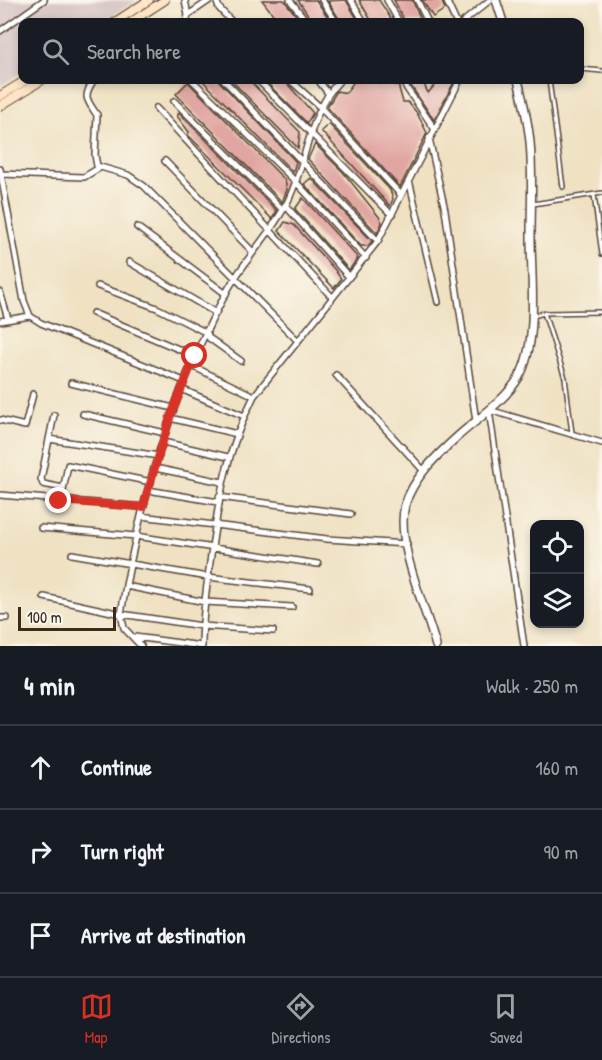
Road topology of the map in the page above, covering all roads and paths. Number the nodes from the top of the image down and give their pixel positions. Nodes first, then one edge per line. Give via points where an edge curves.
1 (44, 0) edge
2 (149, 0) edge
3 (165, 0) edge
4 (185, 0) edge
5 (210, 0) edge
6 (216, 0) edge
7 (290, 0) edge
8 (322, 0) edge
9 (351, 0) edge
10 (387, 0) edge
11 (417, 0) edge
12 (446, 0) edge
13 (490, 0) edge
14 (496, 0) edge
15 (188, 15) junction
16 (18, 18) edge
17 (18, 18) edge
18 (121, 18) edge
19 (137, 18) edge
20 (187, 18) edge
21 (228, 18) edge
22 (304, 18) edge
23 (333, 18) edge
24 (362, 18) edge
25 (397, 18) edge
26 (426, 18) edge
27 (454, 18) edge
28 (467, 18) edge
29 (500, 18) edge
30 (0, 31) edge
31 (584, 69) edge
32 (602, 71) edge
33 (20, 84) edge
34 (36, 84) edge
35 (92, 84) edge
36 (196, 84) edge
37 (228, 84) edge
38 (262, 84) edge
39 (294, 84) edge
40 (321, 84) edge
41 (336, 84) edge
42 (404, 84) edge
43 (458, 84) edge
44 (519, 84) edge
45 (549, 84) edge
46 (328, 93) junction
47 (0, 96) edge
48 (174, 101) dead end
49 (0, 106) edge
50 (156, 108) dead end
51 (321, 108) junction
52 (434, 128) junction
53 (310, 132) junction
54 (429, 138) junction
55 (303, 159) junction
56 (165, 161) dead end
57 (99, 168) junction
58 (1, 171) edge
59 (409, 180) junction
60 (295, 181) junction
61 (562, 187) dead end
62 (2, 189) edge
63 (602, 193) edge
64 (401, 195) junction
65 (594, 195) junction
66 (531, 204) junction
67 (284, 208) junction
68 (392, 215) junction
69 (137, 227) dead end
70 (269, 229) junction
71 (378, 241) junction
72 (252, 251) junction
73 (602, 254) edge
74 (366, 258) junction
75 (129, 262) dead end
76 (236, 276) junction
77 (350, 277) junction
78 (99, 286) dead end
79 (0, 292) edge
80 (225, 294) junction
81 (332, 297) junction
82 (438, 302) dead end
83 (93, 312) dead end
84 (602, 312) edge
85 (216, 313) junction
86 (544, 313) junction
87 (30, 316) junction
88 (531, 316) junction
89 (8, 319) junction
90 (0, 321) edge
91 (207, 333) junction
92 (297, 340) junction
93 (195, 356) junction
94 (241, 361) dead end
95 (190, 365) junction
96 (336, 375) dead end
97 (184, 381) junction
98 (71, 383) dead end
99 (181, 389) junction
100 (33, 393) dead end
101 (254, 396) junction
102 (173, 408) junction
103 (489, 410) junction
104 (83, 414) dead end
105 (54, 415) dead end
106 (244, 416) junction
107 (170, 418) junction
108 (0, 420) edge
109 (476, 421) junction
110 (165, 433) junction
111 (237, 434) junction
112 (572, 436) junction
113 (49, 439) junction
114 (163, 442) junction
115 (602, 443) edge
116 (159, 456) junction
117 (228, 457) junction
118 (155, 468) junction
119 (424, 471) junction
120 (151, 482) junction
121 (222, 482) junction
122 (63, 488) junction
123 (148, 490) junction
124 (0, 495) edge
125 (218, 500) junction
126 (61, 501) junction
127 (143, 507) junction
128 (351, 514) dead end
129 (141, 516) junction
130 (215, 526) junction
131 (42, 528) dead end
132 (136, 536) junction
133 (407, 544) junction
134 (212, 549) junction
135 (72, 554) dead end
136 (130, 563) junction
137 (318, 564) dead end
138 (208, 577) junction
139 (126, 586) junction
140 (310, 589) dead end
141 (44, 597) dead end
142 (205, 602) junction
143 (292, 607) dead end
144 (121, 614) junction
145 (202, 626) junction
146 (273, 631) dead end
147 (134, 637) junction
148 (141, 646) edge
149 (202, 646) edge
150 (436, 646) edge
151 (524, 646) edge

1 - 16 street
2 - 18 main road
3 - 19 main road
4 - 15 street
5 - 15 street
6 - 21 street
7 - 22 street
8 - 23 street
9 - 24 street
10 - 25 street
11 - 26 street
12 - 27 street
13 - 28 street
14 - 29 street
15 - 20 street
17 - 30 street
31 - 32 lane
33 - 47 main road
34 - 49 main road
35 - 57 street via 86,97 97,115 95,155
36 - 60 street
37 - 55 street
38 - 53 street
39 - 51 street
40 - 46 street
41 - 46 street
42 - 52 street
43 - 52 street
44 - 66 street via 530,142
45 - 61 lane
46 - 51 street
48 - 67 street
50 - 70 street
51 - 53 street
51 - 64 street
52 - 54 street
53 - 55 street
53 - 68 street
54 - 59 street
54 - 109 street via 445,210
55 - 60 street
55 - 71 street
56 - 72 street
57 - 58 street via 84,177
57 - 76 street via 128,175 144,186
58 - 62 street
59 - 64 street
59 - 82 street
60 - 67 street
60 - 74 street
62 - 87 street
63 - 65 lane
64 - 68 street
65 - 66 lane
65 - 73 lane
66 - 88 street
67 - 70 street
67 - 77 street
68 - 71 street
69 - 80 street
70 - 72 street
70 - 81 street
71 - 74 street
72 - 76 street
74 - 77 street
75 - 85 street
76 - 80 street
76 - 92 street
77 - 81 street
78 - 91 street
79 - 89 street
80 - 85 street
81 - 92 street
83 - 93 street
84 - 86 lane
85 - 91 street
86 - 88 lane
86 - 112 lane via 565,378
87 - 89 street
87 - 97 street
88 - 103 street via 518,379
89 - 90 street
91 - 93 street
91 - 94 street
92 - 101 street
93 - 95 street
95 - 97 street
95 - 101 street
96 - 119 street
97 - 99 street
98 - 102 street
99 - 102 street
99 - 106 street
100 - 108 street via 25,426
101 - 106 street
102 - 107 street
103 - 109 street
103 - 112 street
103 - 151 street
104 - 110 street
105 - 113 street
106 - 111 street
107 - 110 street
107 - 111 street
109 - 119 street
110 - 114 street
111 - 117 street
112 - 115 street
113 - 116 street
113 - 122 street via 42,483
114 - 116 street
114 - 117 street
116 - 118 street
117 - 121 street
118 - 120 street
118 - 121 street
119 - 133 street via 405,506
120 - 122 street via 70,465
120 - 123 street
121 - 125 street
122 - 126 street
123 - 125 street
123 - 127 street
124 - 126 street
125 - 128 street
125 - 130 street
126 - 127 street
127 - 129 street
129 - 130 street
129 - 132 street
130 - 133 street
130 - 134 street
131 - 132 street
132 - 134 street
132 - 136 street
133 - 150 street
134 - 137 street
134 - 138 street
135 - 136 street
136 - 138 street
136 - 139 street
138 - 140 street
138 - 142 street
139 - 142 street
139 - 144 street
141 - 144 street
142 - 143 street
142 - 145 street
144 - 145 street
144 - 147 street via 124,628
145 - 146 street
145 - 149 street
147 - 148 street
147 - 149 street

